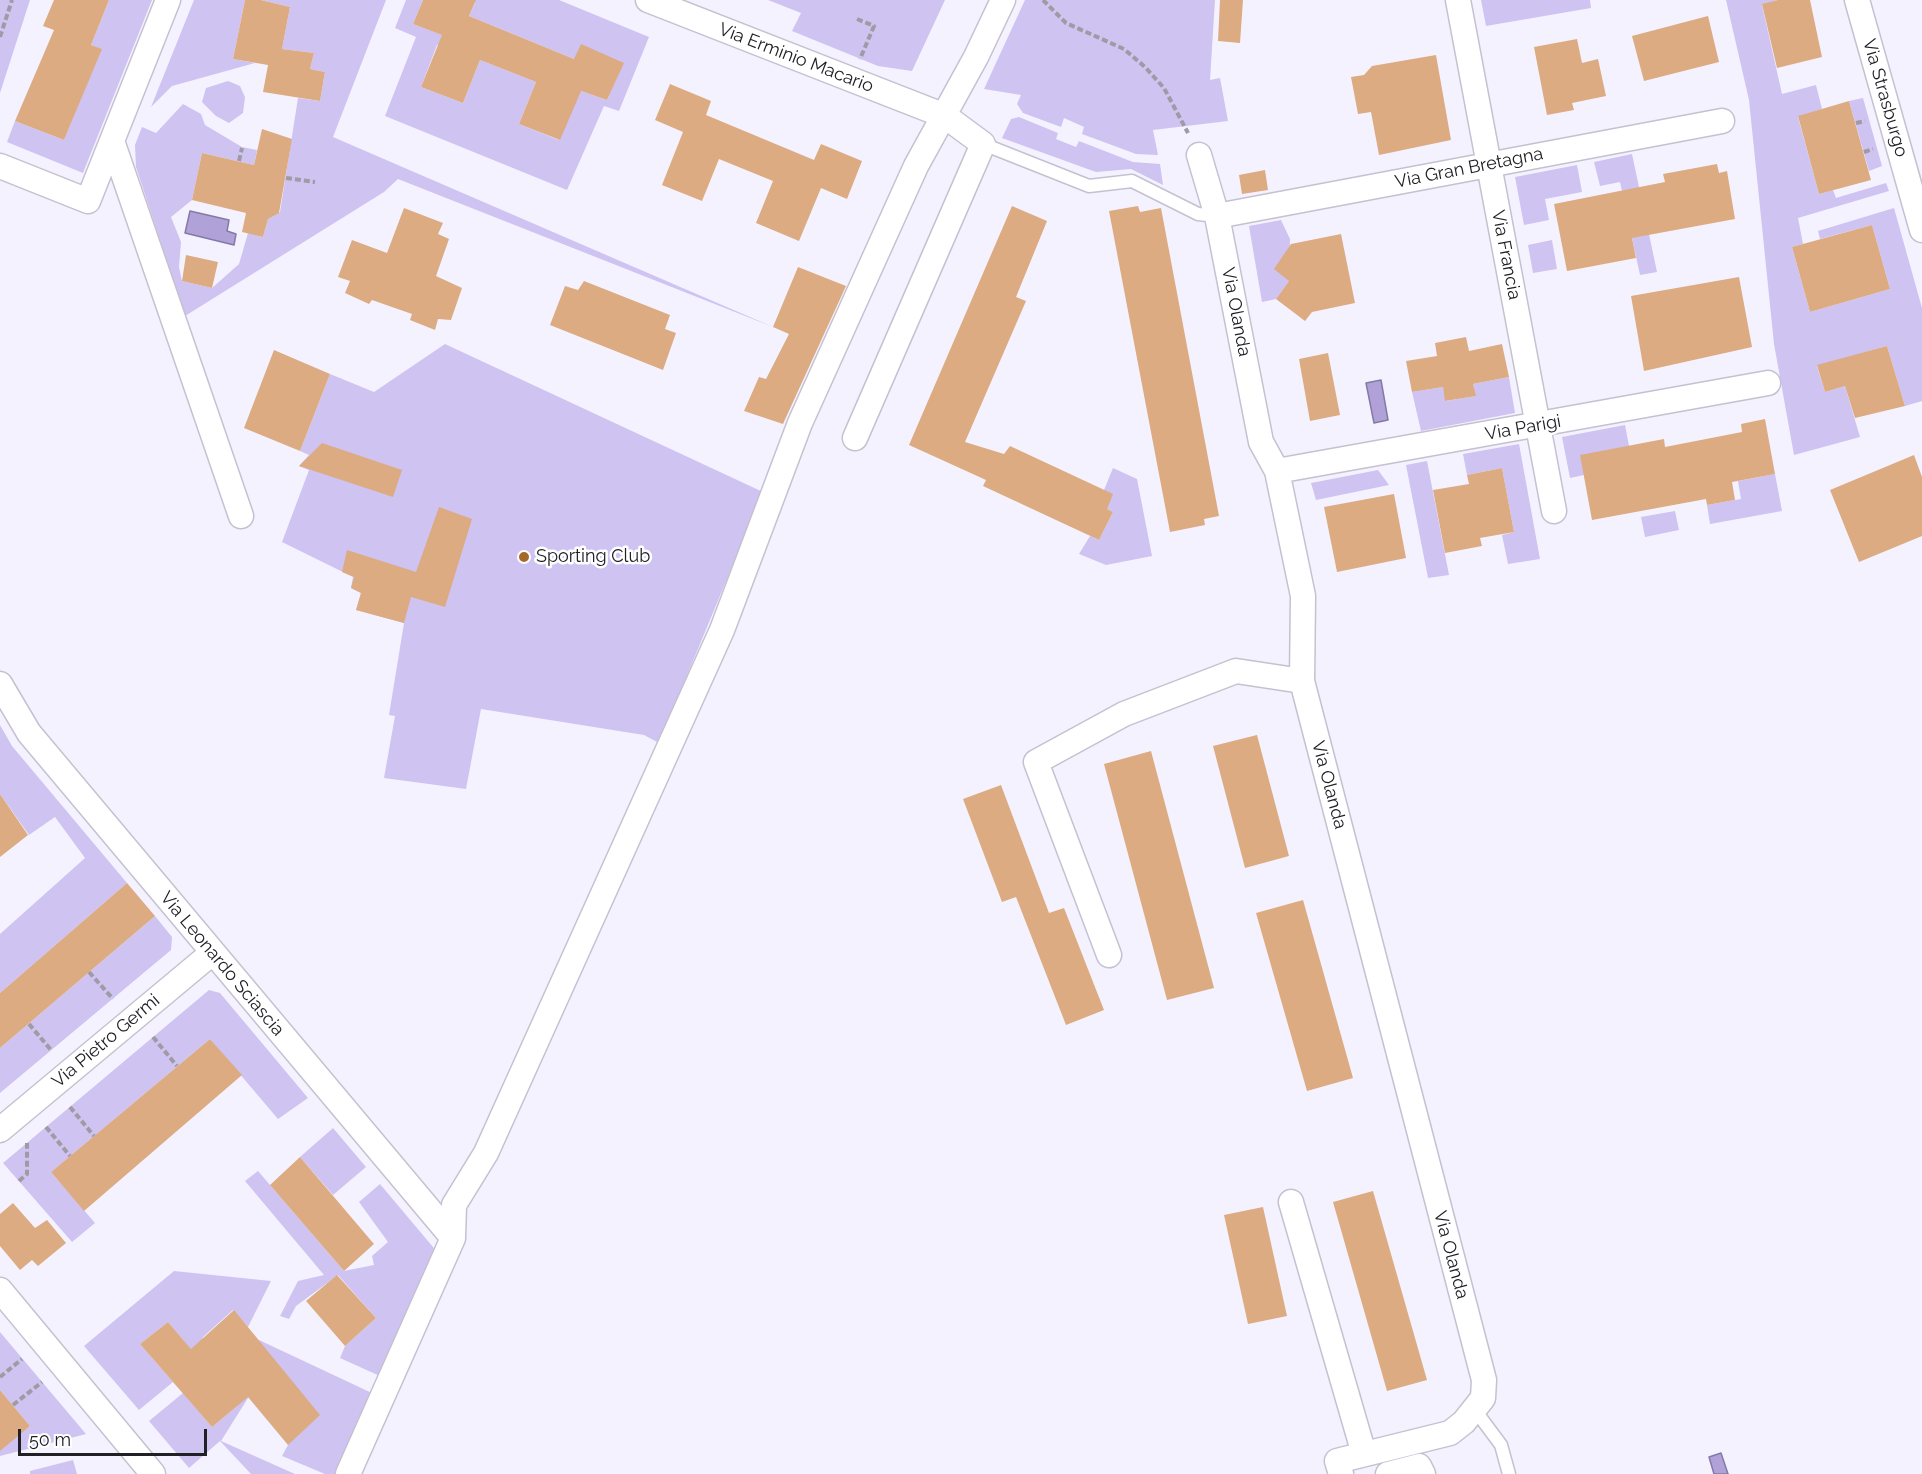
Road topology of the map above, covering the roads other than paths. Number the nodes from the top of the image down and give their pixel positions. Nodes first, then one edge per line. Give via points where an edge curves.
1 (168, 0) edge
2 (648, 0) edge
3 (1003, 0) edge
4 (1458, 0) edge
5 (1857, 0) edge
6 (945, 116) junction
7 (1722, 121) dead end
8 (112, 141) junction
9 (983, 144) junction
10 (1200, 155) road end
11 (1489, 165) junction
12 (0, 166) edge
13 (1217, 216) junction
14 (1922, 230) edge
15 (1768, 383) dead end
16 (1538, 425) junction
17 (855, 438) dead end
18 (1277, 471) junction
19 (1554, 510) dead end
20 (241, 516) dead end
21 (1302, 681) junction
22 (0, 684) edge
23 (212, 952) junction
24 (1109, 955) dead end
25 (0, 1130) edge
26 (1291, 1202) dead end
27 (453, 1238) junction
28 (0, 1290) edge
29 (1475, 1410) junction
30 (1364, 1454) junction
31 (1421, 1470) edge
32 (153, 1474) edge
33 (348, 1474) edge
34 (1341, 1474) edge
35 (1388, 1474) edge
36 (1509, 1474) edge

1 - 8 street
2 - 6 street, Via Erminio Macario
3 - 6 street
4 - 11 street, Via Francia
5 - 14 street, Via Strasburgo
6 - 9 street, Via Erminio Macario
6 - 27 street via 916,166 800,423 722,630 641,811 486,1153 454,1205
7 - 11 street, Via Gran Bretagna
8 - 12 street via 88,201
8 - 20 street
9 - 13 lane via 1089,186 1132,182 1198,214
9 - 17 street
10 - 13 street, Via Olanda
11 - 13 street, Via Gran Bretagna
11 - 16 street, Via Francia
13 - 18 street, Via Olanda via 1261,442
15 - 16 street, Via Parigi
16 - 18 street, Via Parigi
16 - 19 street, Via Francia
18 - 21 street, Via Olanda via 1303,596
21 - 24 street via 1236,671 1124,714 1036,762
21 - 29 street, Via Olanda via 1484,1380 1483,1398
22 - 23 street, Via Leonardo Sciascia via 29,734
23 - 25 street, Via Pietro Germi
23 - 27 street, Via Leonardo Sciascia
26 - 30 street
27 - 33 street
28 - 32 street
29 - 30 street via 1450,1433
29 - 36 lane via 1501,1445
30 - 34 street via 1337,1461
31 - 35 street

